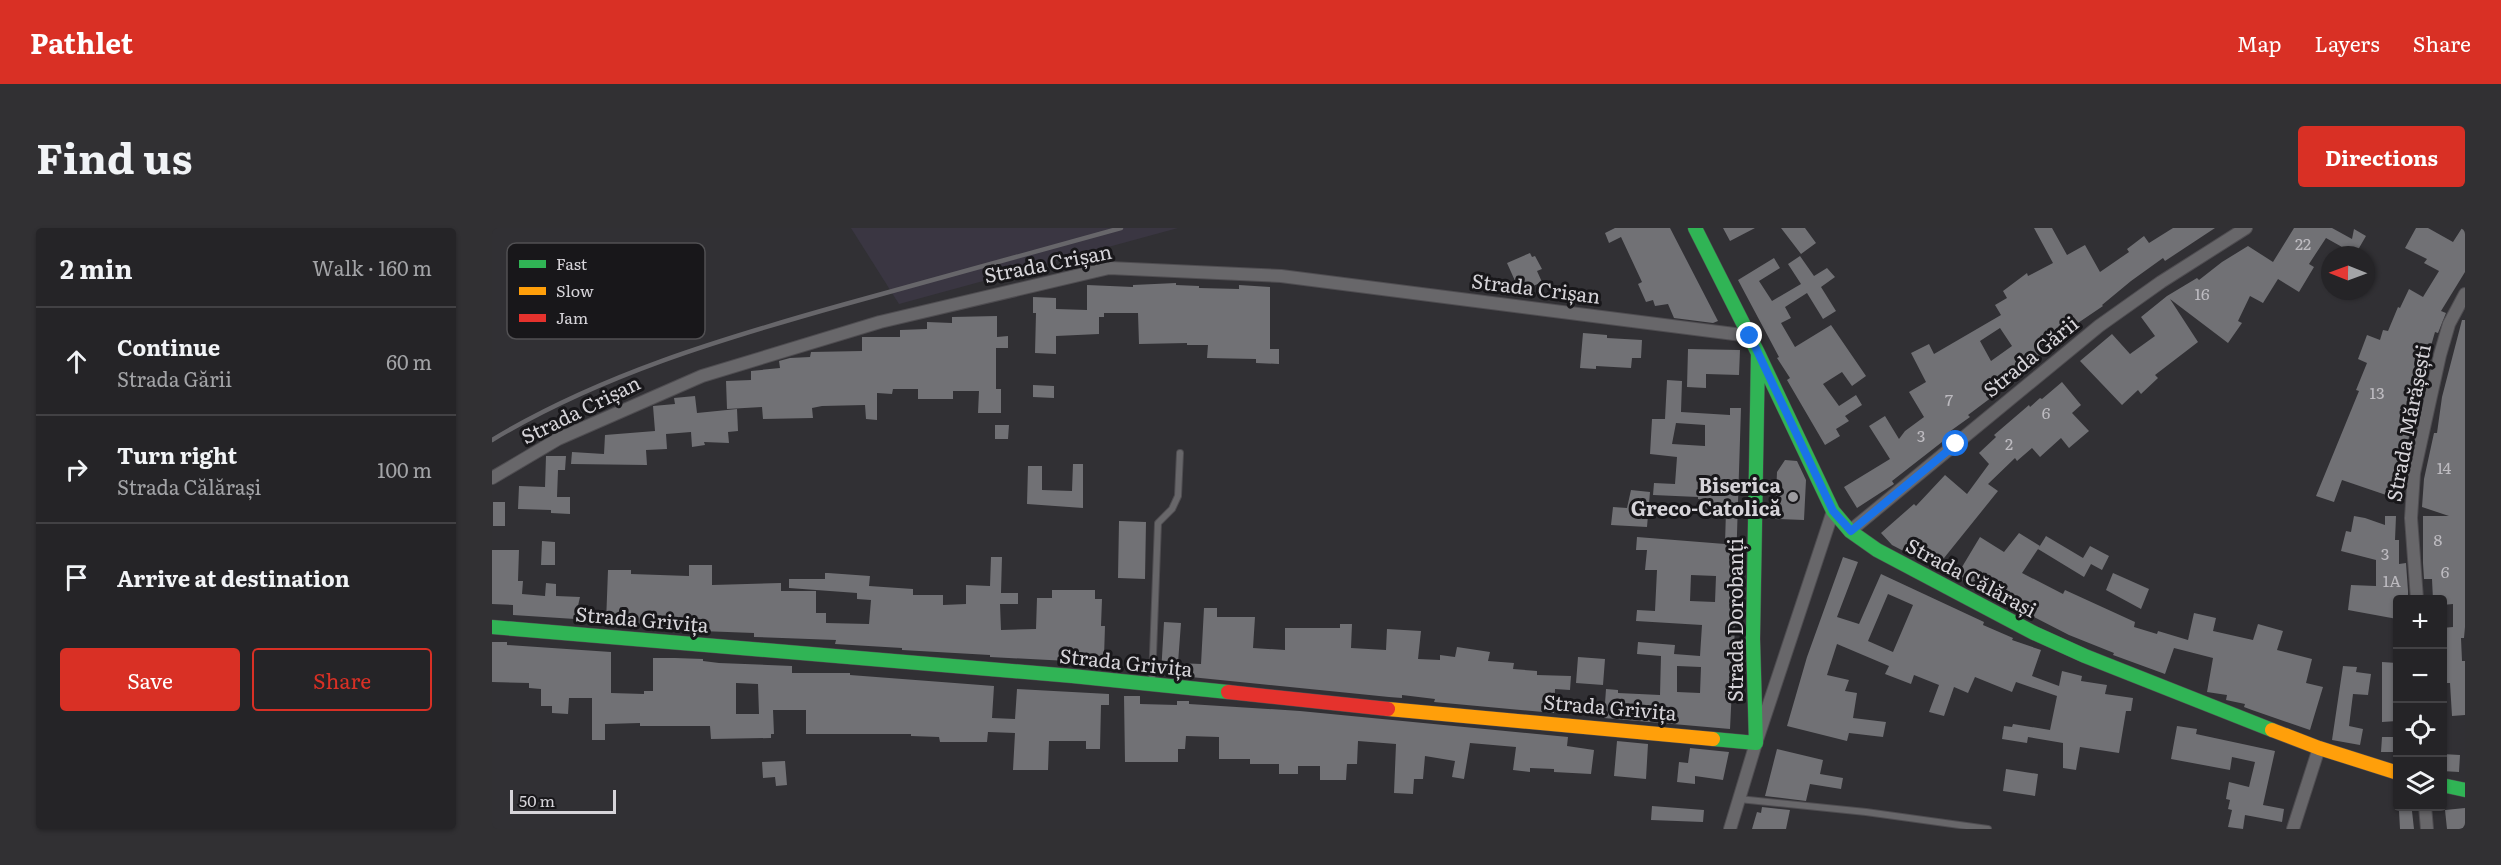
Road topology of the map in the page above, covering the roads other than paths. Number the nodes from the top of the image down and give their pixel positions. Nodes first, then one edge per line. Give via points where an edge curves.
1 (1695, 228) edge
2 (2246, 228) edge
3 (2465, 294) edge
4 (1750, 336) junction
5 (1758, 353) junction
6 (1180, 453) dead end
7 (492, 478) edge
8 (1833, 511) junction
9 (1851, 531) junction
10 (2417, 595) edge
11 (492, 627) edge
12 (1152, 685) junction
13 (1756, 743) junction
14 (2319, 748) junction
15 (2393, 772) edge
16 (2447, 786) edge
17 (2465, 790) edge
18 (1739, 799) junction
19 (2425, 811) edge
20 (1730, 829) edge
21 (1988, 829) edge
22 (2293, 829) edge
23 (2427, 829) edge

1 - 4 street, Strada Călărași
2 - 9 street, Strada Gării via 2099,326
3 - 10 street, Strada Mărășești via 2449,324 2440,355 2414,473 2411,505
4 - 5 street, Strada Călărași
4 - 7 street, Strada Crișan via 1281,276 1109,268 880,322 702,376 558,439
5 - 8 street, Strada Călărași
5 - 13 street, Strada Dorobanți
6 - 12 lane via 1178,495 1172,509 1158,523
8 - 9 street, Strada Călărași
8 - 13 street, Strada Dorobanți
9 - 14 street, Strada Călărași via 1876,550 2044,638
11 - 12 street, Strada Grivița
12 - 13 street, Strada Grivița
13 - 18 street, Strada Dorobanți
14 - 15 street, Strada Călărași
14 - 22 street
16 - 17 street
18 - 20 street, Strada Dorobanți
18 - 21 lane
19 - 23 street

